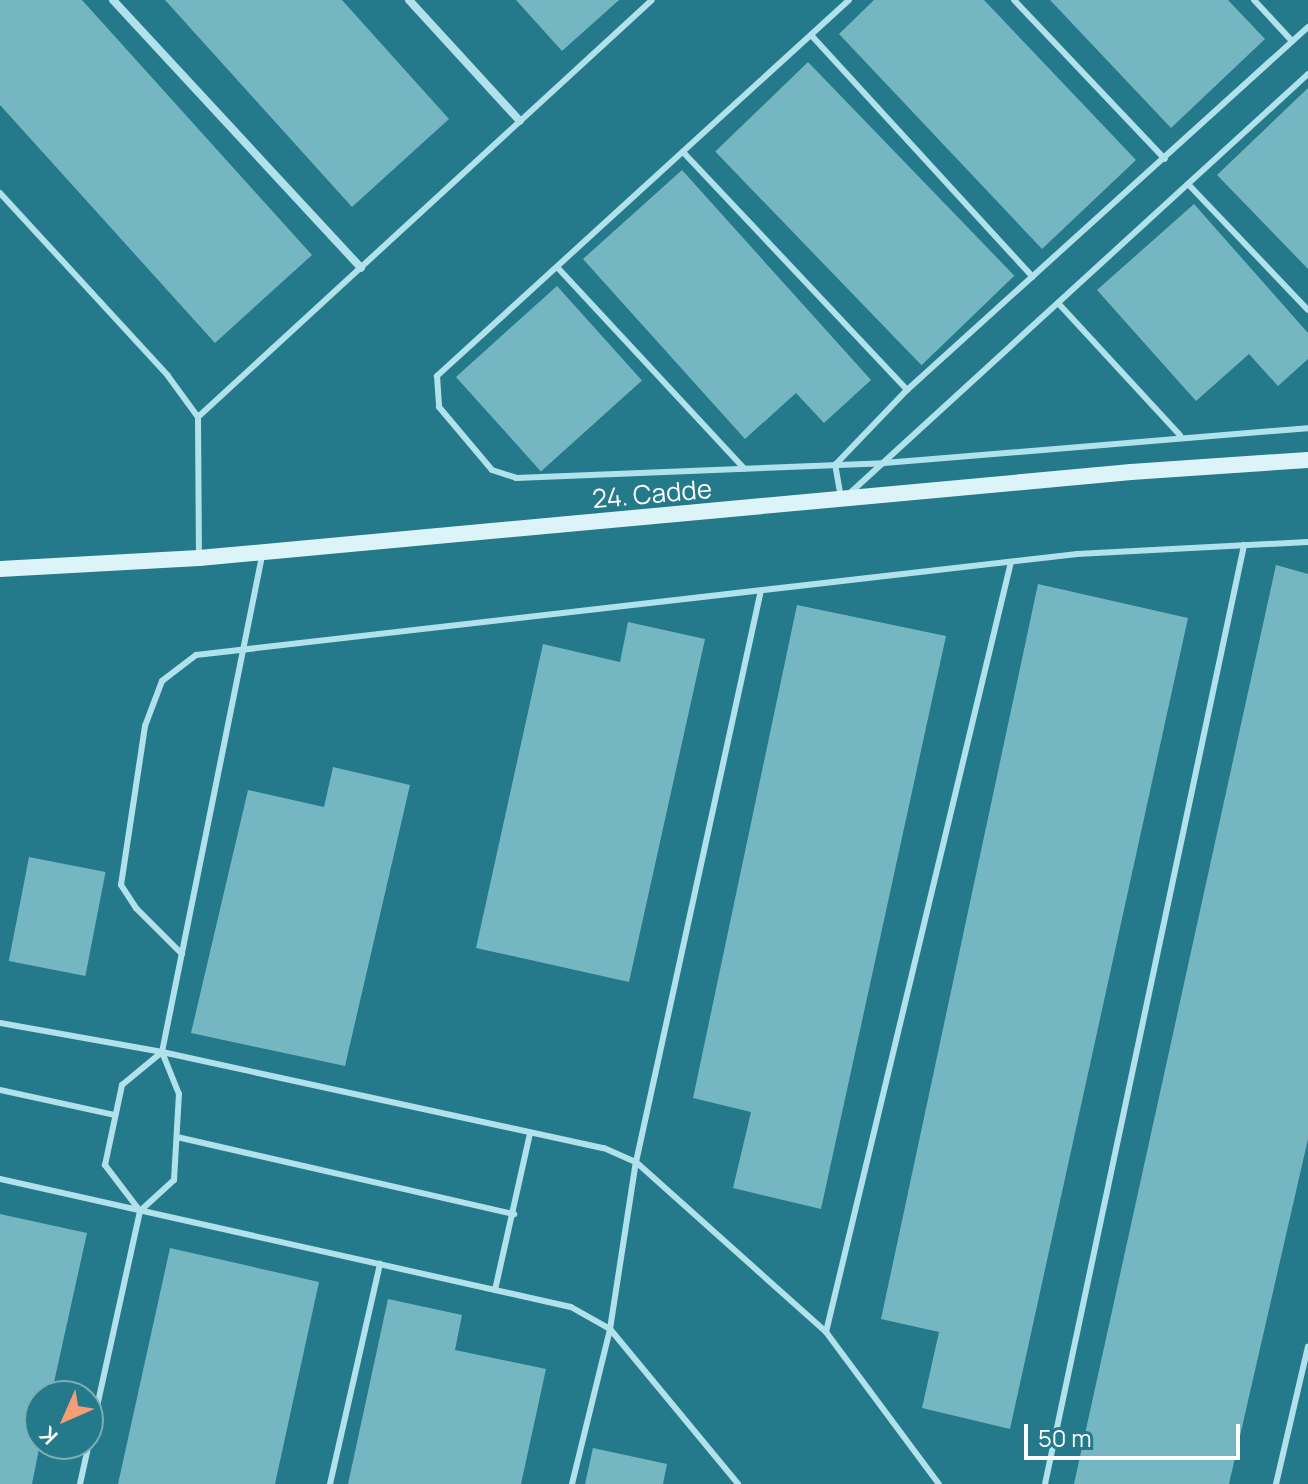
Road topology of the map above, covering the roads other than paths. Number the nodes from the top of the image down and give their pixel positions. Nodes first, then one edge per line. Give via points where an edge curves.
1 (113, 0) edge
2 (409, 0) edge
3 (652, 0) edge
4 (849, 0) edge
5 (1014, 0) edge
6 (1254, 0) edge
7 (1308, 27) edge
8 (811, 35) junction
9 (1292, 41) junction
10 (1308, 74) edge
11 (520, 121) junction
12 (683, 152) junction
13 (1165, 159) junction
14 (1188, 184) junction
15 (0, 193) edge
16 (557, 267) junction
17 (361, 268) junction
18 (1033, 277) junction
19 (1058, 303) junction
20 (1308, 310) edge
21 (907, 390) junction
22 (198, 417) junction
23 (1308, 428) edge
24 (1180, 435) junction
25 (1308, 460) edge
26 (884, 463) junction
27 (835, 465) junction
28 (744, 468) junction
29 (841, 501) junction
30 (1308, 542) edge
31 (1244, 545) junction
32 (263, 552) junction
33 (199, 558) junction
34 (1011, 562) junction
35 (0, 569) edge
36 (761, 590) junction
37 (244, 649) junction
38 (182, 954) junction
39 (0, 1023) edge
40 (162, 1052) junction
41 (0, 1090) edge
42 (115, 1115) junction
43 (530, 1133) junction
44 (177, 1137) junction
45 (636, 1162) junction
46 (0, 1179) edge
47 (140, 1211) junction
48 (514, 1214) junction
49 (380, 1264) junction
50 (495, 1290) junction
51 (610, 1329) junction
52 (826, 1332) junction
53 (1308, 1347) edge
54 (80, 1484) edge
55 (330, 1484) edge
56 (572, 1484) edge
57 (738, 1484) edge
58 (939, 1484) edge
59 (1045, 1484) edge
60 (1276, 1484) edge

1 - 17 street
2 - 11 street
3 - 11 lane
4 - 8 lane
5 - 13 lane
6 - 9 lane
7 - 9 lane
8 - 12 lane
8 - 18 lane
9 - 13 lane
10 - 14 lane
11 - 17 lane
12 - 16 lane
12 - 21 lane
13 - 18 lane
14 - 19 lane
14 - 20 lane
15 - 22 lane via 168,376
16 - 28 lane
16 - 28 lane via 437,376 439,407 492,470 516,478
17 - 22 lane
18 - 21 lane
19 - 24 lane
19 - 26 lane
21 - 27 lane
22 - 33 lane
23 - 24 lane
24 - 26 lane
25 - 29 street, 24. Cadde
26 - 27 lane
26 - 29 lane
27 - 28 lane
27 - 29 lane
29 - 32 street, 24. Cadde
30 - 31 lane
31 - 34 lane
31 - 59 lane
32 - 33 street, 24. Cadde
32 - 37 lane
33 - 35 street, 24. Cadde
34 - 36 lane
34 - 52 lane
36 - 37 lane
36 - 45 lane
37 - 38 lane
37 - 38 lane via 196,655 162,681 145,726 121,885
38 - 40 lane
39 - 40 lane
40 - 42 lane via 122,1085
40 - 43 lane
40 - 44 lane via 179,1094
41 - 42 lane
42 - 47 lane via 105,1165
43 - 45 lane via 604,1148
43 - 48 lane
44 - 47 lane via 174,1180
44 - 48 lane
45 - 51 lane
45 - 52 lane
46 - 47 lane
47 - 49 lane
47 - 54 lane
48 - 50 lane
49 - 50 lane
49 - 55 lane
50 - 51 lane via 571,1307
51 - 56 lane
51 - 57 lane
52 - 58 lane
53 - 60 lane

